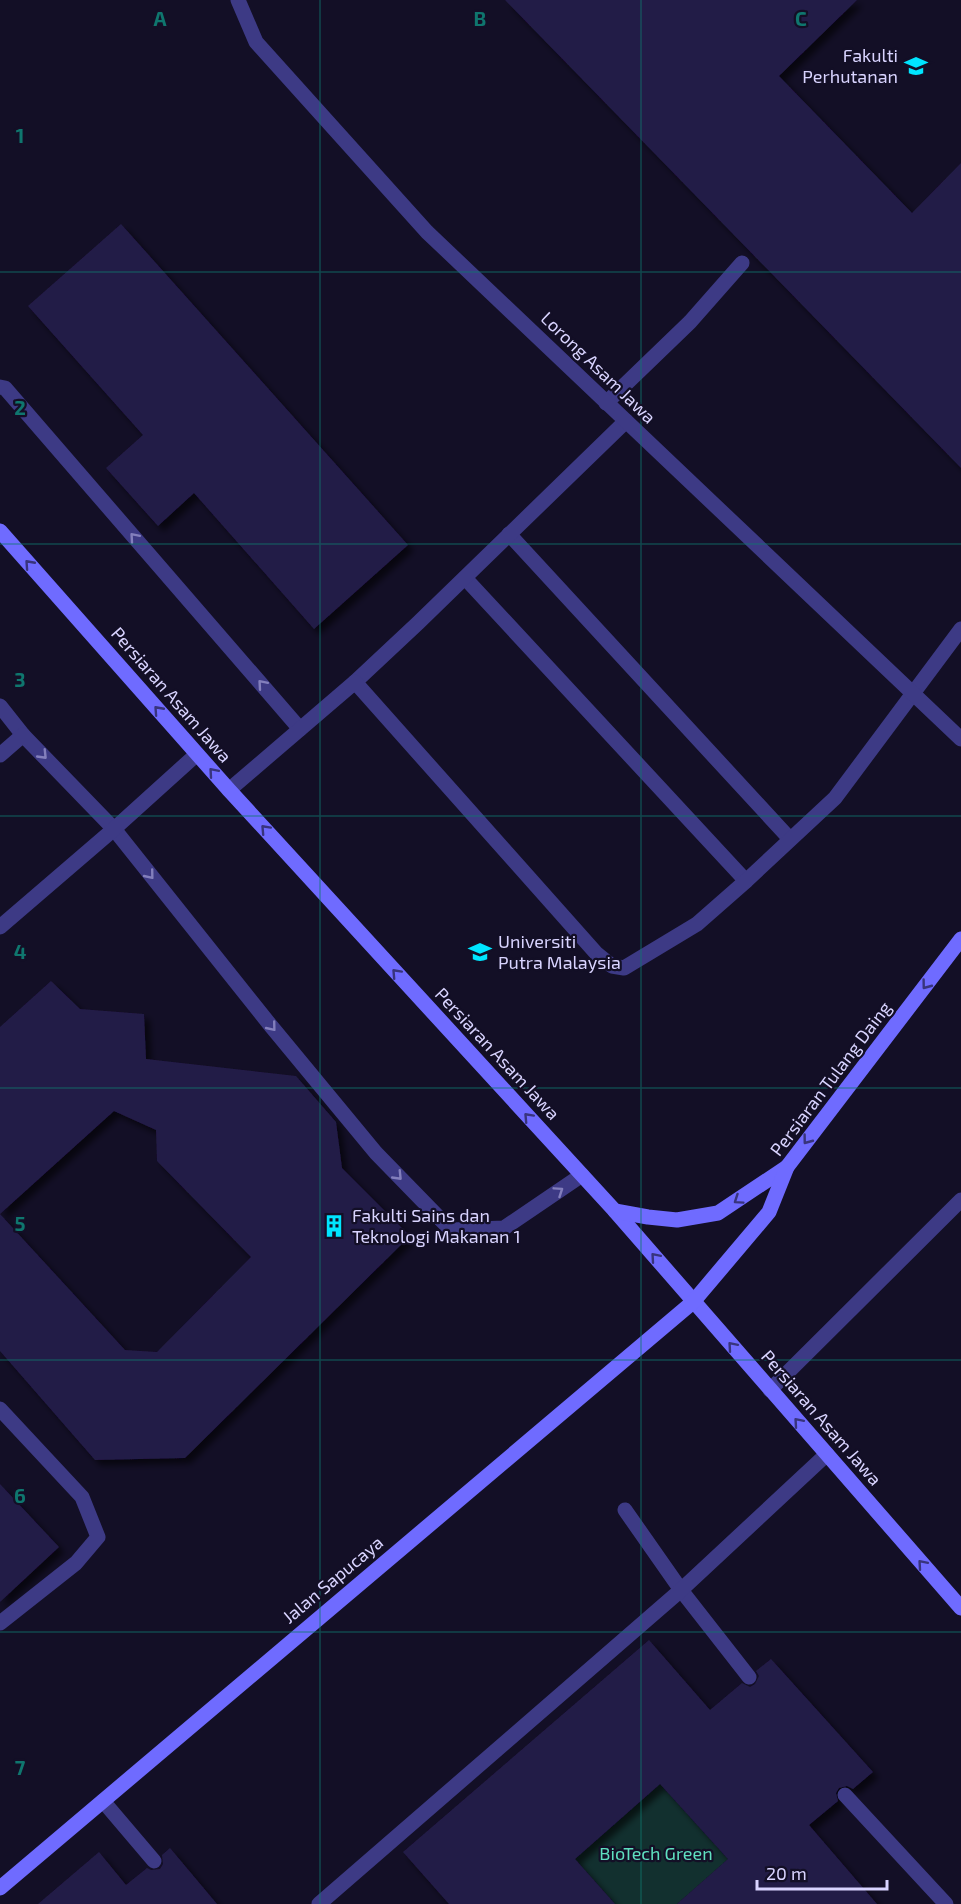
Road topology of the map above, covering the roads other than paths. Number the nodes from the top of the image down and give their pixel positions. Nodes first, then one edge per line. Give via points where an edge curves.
1 (238, 0) edge
2 (742, 263) dead end
3 (0, 387) edge
4 (606, 403) junction
5 (626, 421) junction
6 (0, 531) edge
7 (509, 534) junction
8 (465, 578) junction
9 (961, 629) edge
10 (355, 682) junction
11 (912, 694) junction
12 (0, 706) edge
13 (300, 729) junction
14 (23, 735) junction
15 (961, 740) edge
16 (0, 754) edge
17 (197, 754) junction
18 (229, 790) junction
19 (114, 829) junction
20 (790, 839) junction
21 (746, 881) junction
22 (0, 927) edge
23 (961, 939) edge
24 (787, 1167) junction
25 (582, 1175) junction
26 (961, 1200) edge
27 (615, 1211) junction
28 (693, 1302) junction
29 (770, 1390) junction
30 (0, 1408) edge
31 (826, 1454) junction
32 (625, 1510) dead end
33 (681, 1590) junction
34 (961, 1608) edge
35 (0, 1623) edge
36 (749, 1677) dead end
37 (845, 1795) dead end
38 (103, 1801) junction
39 (154, 1862) dead end
40 (0, 1888) edge
41 (319, 1904) edge
42 (946, 1904) edge

1 - 4 street, Lorong Asam Jawa via 256,42 426,232
2 - 4 street via 690,322
13 -> 3 street
4 - 5 street, Lorong Asam Jawa
5 - 7 street
5 - 11 street, Lorong Asam Jawa
17 -> 6 street, Persiaran Asam Jawa
7 - 8 street
7 - 20 street
8 - 10 street
8 - 21 street
9 - 11 street
10 - 13 street
10 - 21 street via 596,953 612,966 624,969 636,963 697,924
11 - 15 street, Lorong Asam Jawa
11 - 20 street via 835,798
12 - 14 street
13 - 18 street
14 - 16 street
14 -> 19 street
18 -> 17 street, Persiaran Asam Jawa
17 - 19 street
25 -> 18 street, Persiaran Asam Jawa
19 - 22 street
19 -> 25 street via 376,1153 452,1230 504,1228
20 - 21 street
23 -> 24 street, Persiaran Tulang Daing
24 -> 27 street via 718,1213 677,1220
24 - 28 street, Persiaran Tulang Daing via 769,1212
25 - 27 street, Persiaran Asam Jawa
26 - 29 street
28 -> 27 street, Persiaran Asam Jawa
29 -> 28 street, Persiaran Asam Jawa
28 - 38 street, Jalan Sapucaya
31 -> 29 street, Persiaran Asam Jawa
30 - 35 street via 82,1497 98,1537 76,1563
31 - 33 street
34 -> 31 street, Persiaran Asam Jawa
32 - 33 street
33 - 36 street
33 - 41 street
37 - 42 street
38 - 39 street
38 - 40 street, Jalan Sapucaya

